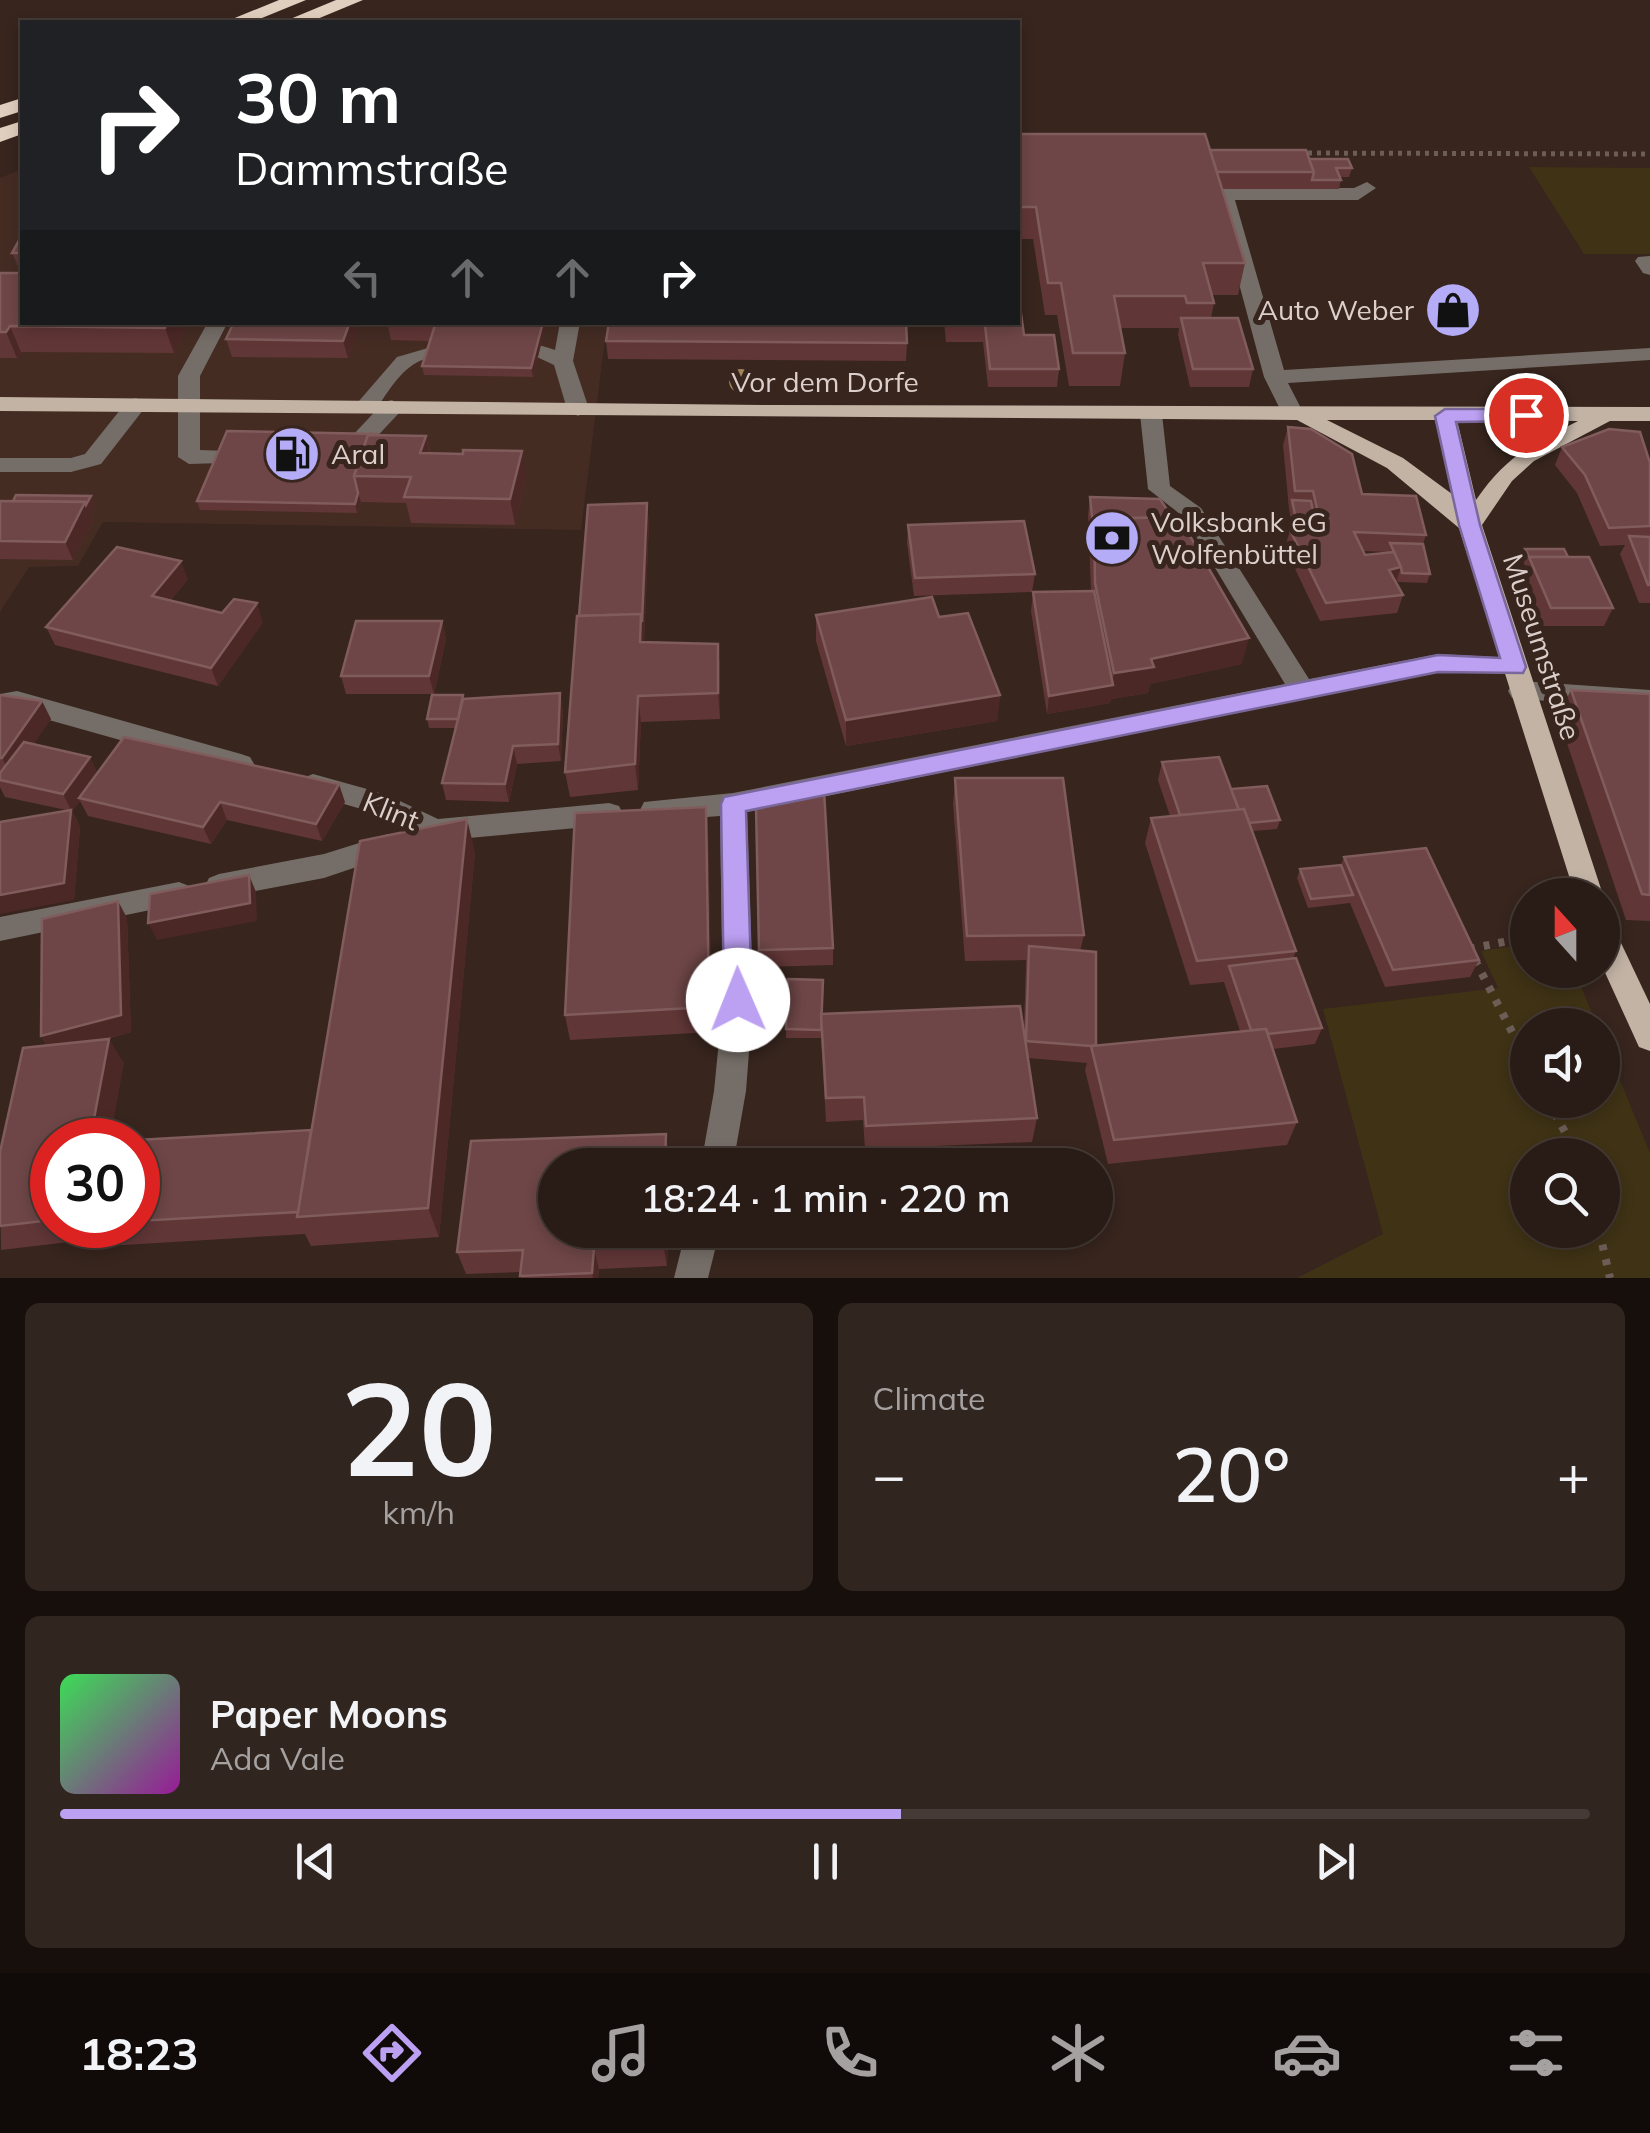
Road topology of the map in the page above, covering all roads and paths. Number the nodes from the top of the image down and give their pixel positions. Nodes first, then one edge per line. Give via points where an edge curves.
1 (297, 0) edge
2 (354, 0) edge
3 (241, 20) edge
4 (299, 20) edge
5 (1294, 152) edge
6 (1650, 154) edge
7 (1367, 188) dead end
8 (216, 325) edge
9 (570, 325) edge
10 (1650, 354) edge
11 (564, 361) junction
12 (1274, 377) junction
13 (0, 404) edge
14 (136, 405) junction
15 (187, 405) junction
16 (367, 406) junction
17 (392, 407) junction
18 (578, 410) junction
19 (1151, 414) junction
20 (1293, 414) junction
21 (1650, 414) edge
22 (1605, 415) junction
23 (1445, 416) junction
24 (267, 457) edge
25 (326, 458) edge
26 (0, 464) edge
27 (1470, 525) junction
28 (1518, 679) junction
29 (1302, 690) junction
30 (1650, 700) edge
31 (0, 704) edge
32 (733, 804) junction
33 (436, 830) junction
34 (1583, 878) edge
35 (0, 929) edge
36 (1510, 940) edge
37 (1620, 972) edge
38 (1510, 1028) edge
39 (1650, 1037) edge
40 (720, 1148) edge
41 (698, 1248) edge
42 (1602, 1248) edge
43 (692, 1278) edge
44 (1610, 1278) edge

1 - 3 highway
2 - 4 highway
5 - 6 path
7 - 12 street via 1358,194 1224,194
8 - 15 street via 189,376
9 - 11 street
10 - 12 street
11 - 16 street via 540,351 432,349 400,360
11 - 18 street
12 - 20 street
13 - 14 main road, Vor dem Dorfe
14 - 15 main road, Vor dem Dorfe
14 - 26 street via 93,459
15 - 16 main road, Vor dem Dorfe
15 - 24 street via 188,457
16 - 17 main road, Vor dem Dorfe
17 - 18 main road, Vor dem Dorfe
17 - 25 street via 346,458
18 - 19 main road, Vor dem Dorfe
19 - 20 main road, Vor dem Dorfe
19 - 29 street via 1160,489 1192,513
20 - 23 main road, Vor dem Dorfe
20 - 27 main road via 1377,449 1434,488
21 - 22 main road, Vor dem Dorfe
22 - 23 main road, Vor dem Dorfe
22 - 27 main road via 1526,456
23 - 27 main road, Museumstraße
27 - 28 main road, Museumstraße
28 - 29 street, Klint via 1438,664
28 - 30 street, Klint
28 - 34 main road, Museumstraße
29 - 32 street, Klint
31 - 33 street, Klint via 17,701 375,802
32 - 33 street, Klint
32 - 40 street via 738,1000
33 - 35 street via 324,866
36 - 38 path via 1468,946
37 - 39 main road
41 - 43 street
42 - 44 path

